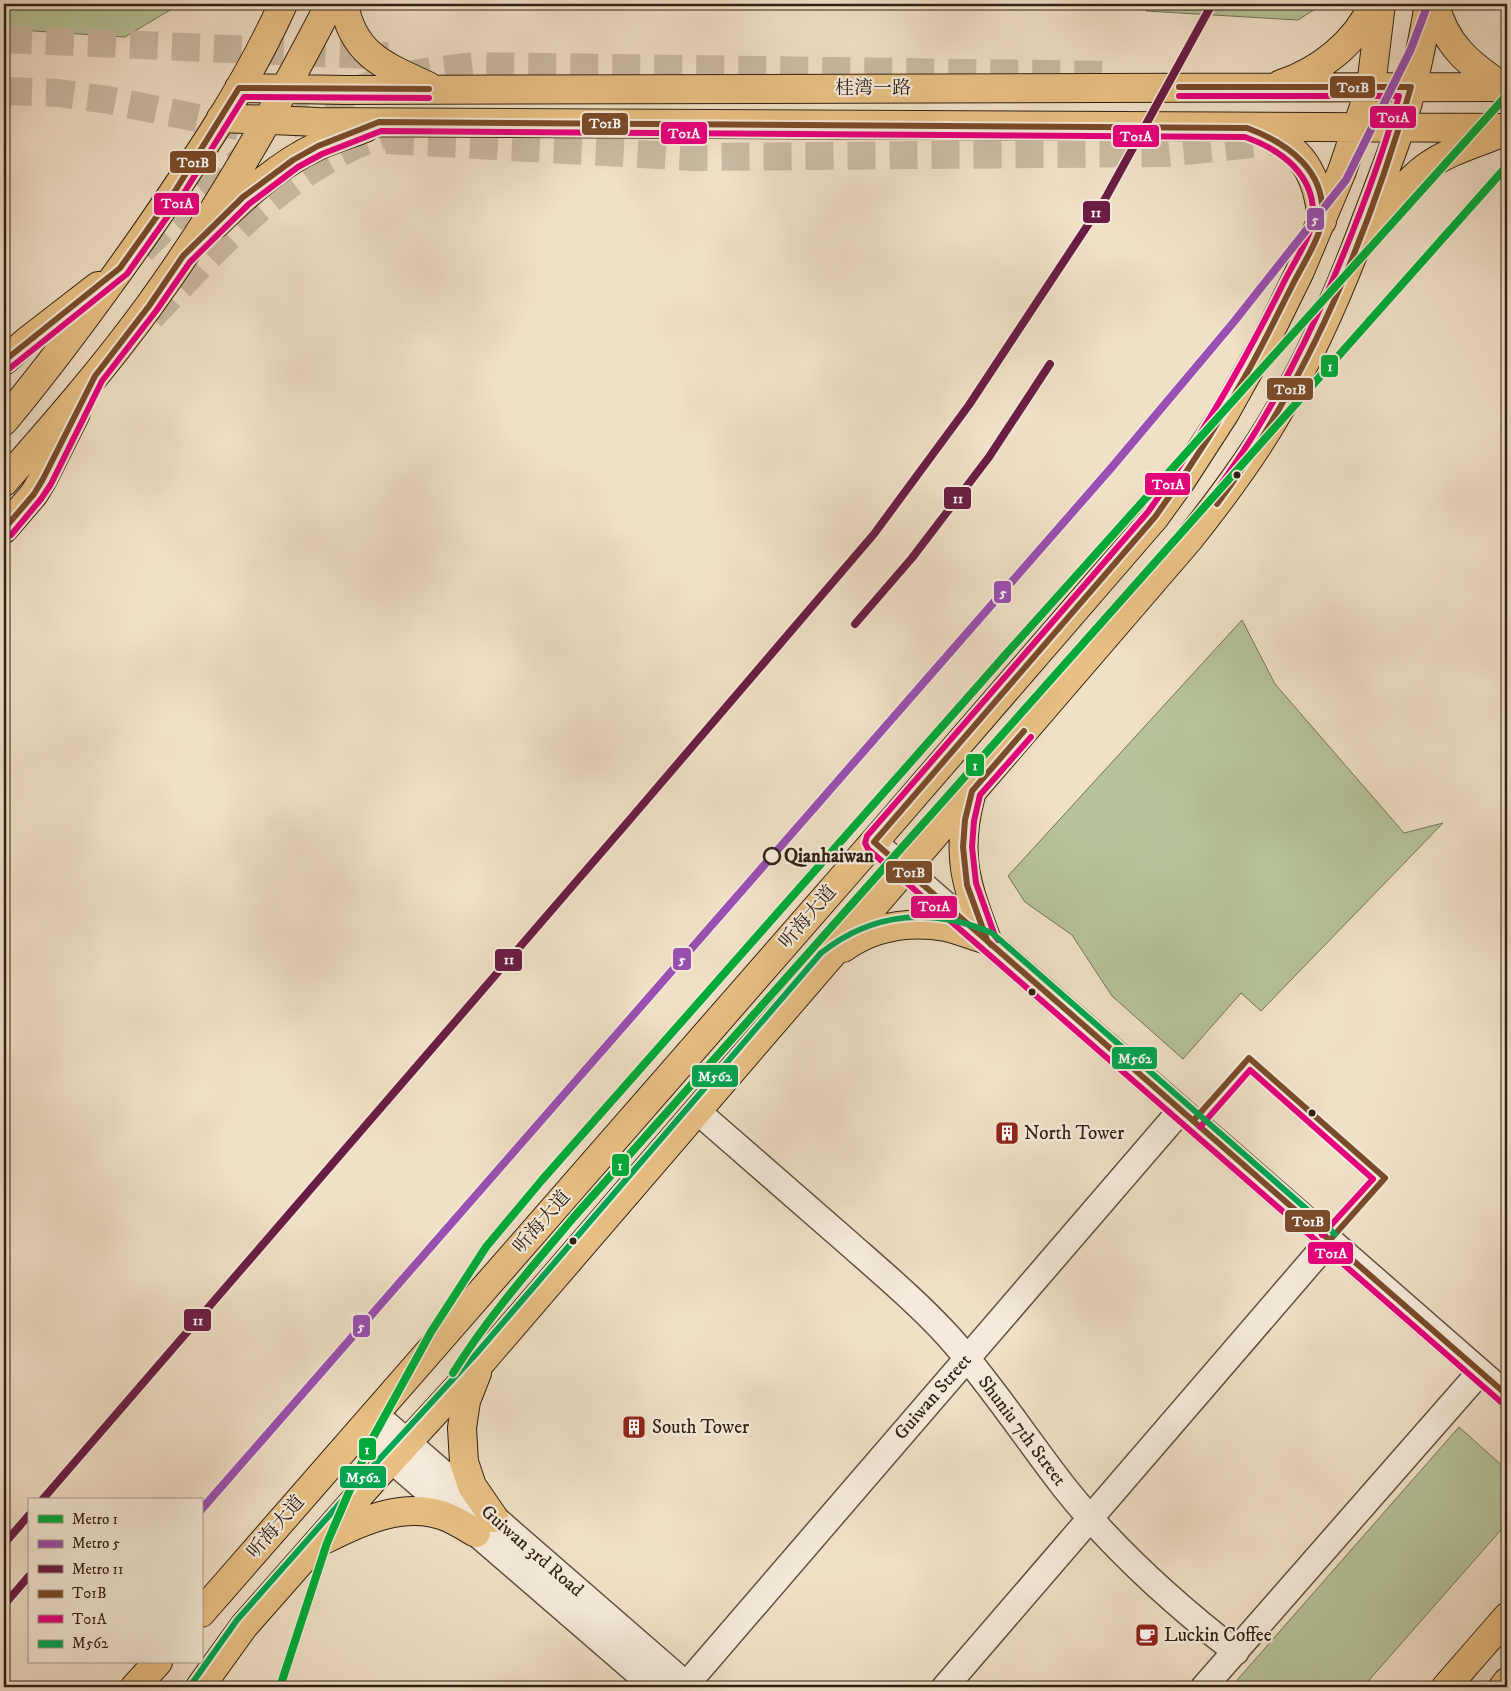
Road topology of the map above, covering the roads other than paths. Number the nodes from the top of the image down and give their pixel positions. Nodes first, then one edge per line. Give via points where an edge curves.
1 (283, 4) edge
2 (330, 4) edge
3 (344, 4) edge
4 (1374, 4) edge
5 (1381, 4) edge
6 (1429, 4) edge
7 (1435, 4) edge
8 (1371, 86) junction
9 (1505, 86) edge
10 (1270, 87) junction
11 (1411, 87) junction
12 (239, 88) junction
13 (284, 89) junction
14 (434, 89) junction
15 (221, 118) junction
16 (266, 121) junction
17 (379, 122) junction
18 (1247, 128) junction
19 (1356, 128) junction
20 (1400, 128) junction
21 (1507, 129) edge
22 (1322, 221) junction
23 (1354, 252) junction
24 (183, 256) junction
25 (120, 268) junction
26 (4, 361) edge
27 (95, 376) junction
28 (4, 421) edge
29 (4, 482) edge
30 (4, 529) edge
31 (972, 791) junction
32 (874, 842) junction
33 (905, 870) junction
34 (986, 940) junction
35 (828, 959) junction
36 (1181, 1110) junction
37 (697, 1111) junction
38 (1329, 1241) junction
39 (967, 1358) junction
40 (483, 1360) junction
41 (1480, 1372) junction
42 (1507, 1396) edge
43 (367, 1423) junction
44 (399, 1451) junction
45 (1090, 1518) junction
46 (485, 1526) junction
47 (316, 1544) junction
48 (202, 1612) edge
49 (1507, 1617) edge
50 (1236, 1652) junction
51 (156, 1664) edge
52 (1507, 1682) edge
53 (687, 1686) edge
54 (135, 1687) edge
55 (200, 1687) edge
56 (654, 1687) edge
57 (945, 1687) edge
58 (1204, 1687) edge
59 (1446, 1687) edge
60 (1503, 1687) edge

1 - 12 main road
2 - 13 main road
3 - 14 main road via 354,36 364,48 380,62
4 - 10 main road via 1348,42 1330,58 1290,81
5 - 8 main road, 听海大道
6 - 11 main road
7 - 9 main road via 1443,28 1457,50 1477,69
8 - 10 main road, 桂湾一路
8 - 11 main road, 桂湾一路
8 - 19 main road, 听海大道
9 - 11 main road, 桂湾一路
10 - 14 main road, 桂湾一路
11 - 20 main road
12 - 13 main road, 桂湾一路
12 - 15 main road
13 - 14 main road, 桂湾一路
13 - 16 main road
15 - 16 main road, 桂湾一路
15 - 25 main road via 175,191
16 - 17 main road, 桂湾一路
16 - 24 main road
17 - 18 main road, 桂湾一路
17 - 24 main road via 318,146 293,160 243,198
18 - 19 main road, 桂湾一路
18 - 22 main road via 1275,138 1306,164 1317,188
19 - 20 main road, 桂湾一路
19 - 22 main road, 听海大道
20 - 21 main road, 桂湾一路
20 - 23 main road
21 - 23 main road via 1426,167 1397,196
22 - 32 main road, 听海大道 via 1247,375 1181,481 1154,517
23 - 31 main road via 1292,388 1237,476 1190,538
24 - 27 main road
25 - 26 main road
25 - 28 main road via 82,324
27 - 29 main road
27 - 30 main road via 43,479
31 - 33 main road
31 - 34 main road via 965,820 964,866
32 - 33 street
32 - 43 main road, 听海大道
33 - 34 street
33 - 35 main road
34 - 35 main road via 948,928 918,924 890,927 870,933
34 - 36 street
35 - 37 main road
36 - 38 street
36 - 39 street, Guiwan Street
37 - 39 street, Shuniu 7th Street via 895,1284
37 - 40 main road
38 - 41 street
38 - 45 street
39 - 45 street, Shuniu 7th Street
39 - 53 street, Guiwan Street
40 - 44 main road
40 - 46 main road via 466,1401 462,1428 464,1462
41 - 42 street
41 - 50 street
43 - 44 street, Guiwan 3rd Road
43 - 48 main road, 听海大道
44 - 46 street, Guiwan 3rd Road
44 - 47 main road
45 - 50 street, Shuniu 7th Street via 1129,1559
45 - 57 street
46 - 47 main road via 408,1511 350,1526
46 - 53 street, Guiwan 3rd Road
46 - 56 street, Guiwan 3rd Road
47 - 55 main road via 244,1626
49 - 59 main road
50 - 58 street
51 - 54 main road
52 - 60 main road

